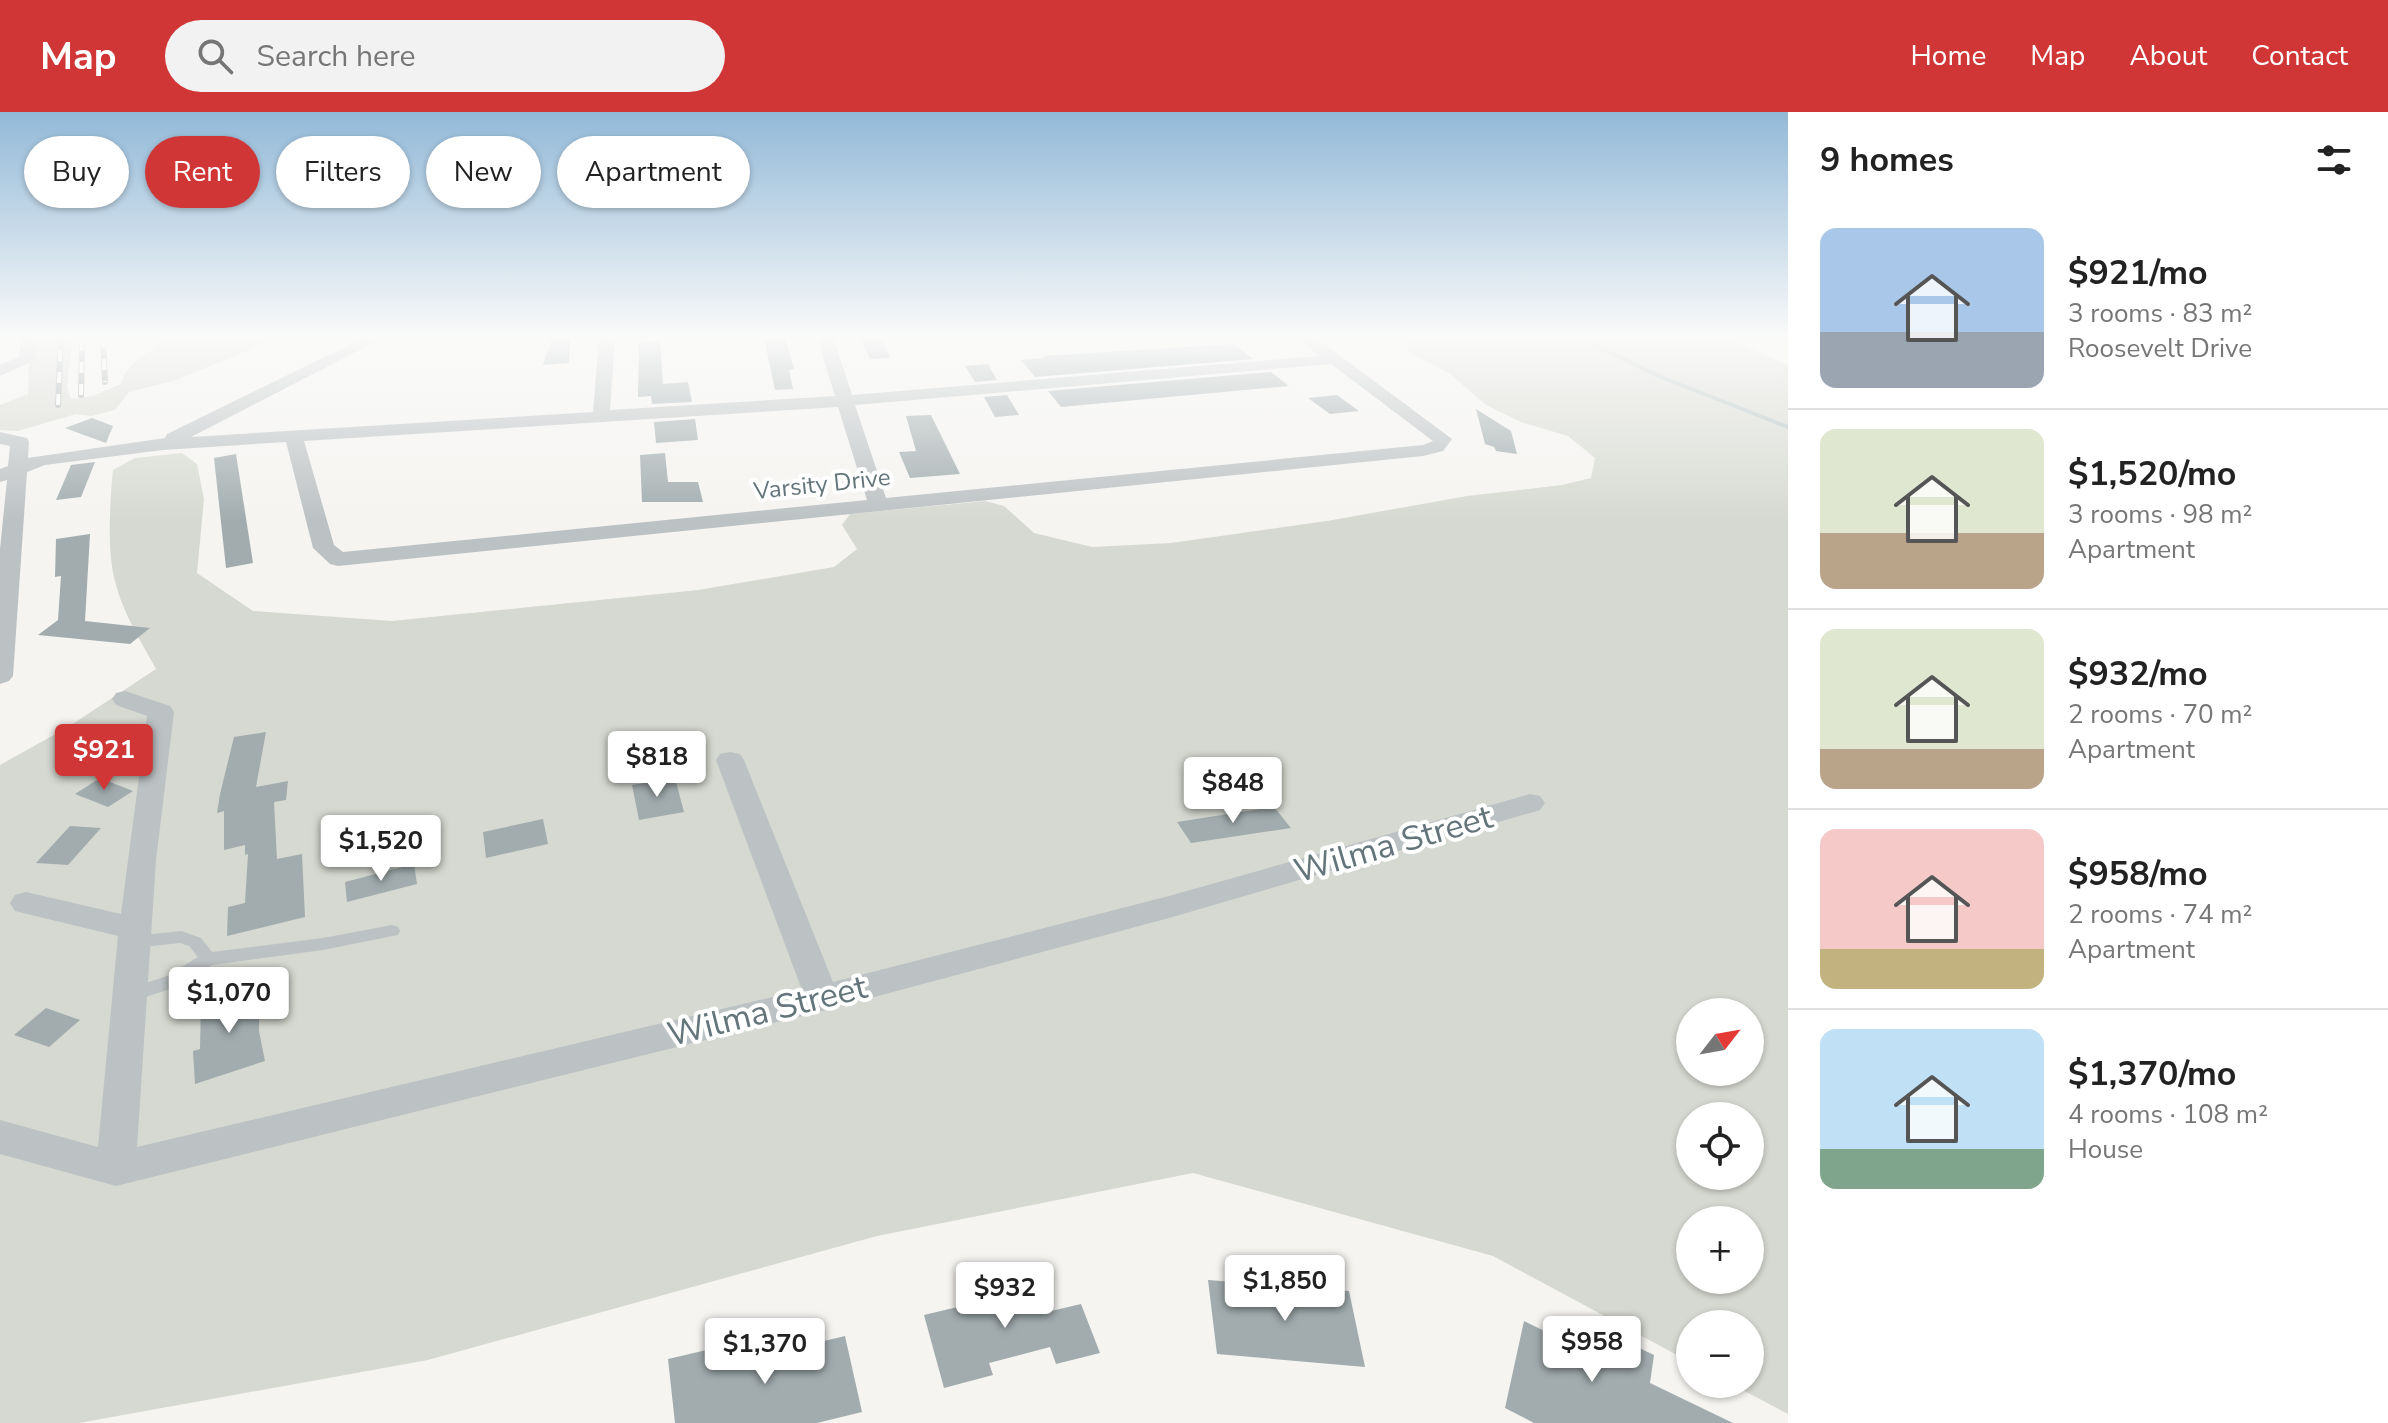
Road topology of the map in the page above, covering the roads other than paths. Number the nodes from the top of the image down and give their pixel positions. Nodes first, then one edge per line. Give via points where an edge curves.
1 (255, 398) edge
2 (602, 398) edge
3 (878, 398) edge
4 (1388, 398) edge
5 (845, 401) junction
6 (601, 417) junction
7 (294, 436) junction
8 (10, 440) edge
9 (163, 444) junction
10 (9, 472) edge
11 (878, 504) junction
12 (0, 676) edge
13 (125, 699) dead end
14 (730, 760) dead end
15 (1530, 803) dead end
16 (26, 903) dead end
17 (392, 931) dead end
18 (136, 936) junction
19 (208, 959) junction
20 (131, 995) junction
21 (822, 998) junction
22 (0, 1137) edge
23 (116, 1169) junction

1 - 9 street
2 - 6 street
3 - 5 street
4 - 11 street, Varsity Drive via 1443,443 1415,451
5 - 6 street
5 - 11 street
6 - 7 street
7 - 9 street
7 - 11 street, Varsity Drive via 324,548 338,559
8 - 10 street
9 - 10 street via 41,460
10 - 12 street
13 - 18 street via 161,712
14 - 21 street
15 - 21 street, Wilma Street via 1169,907
16 - 18 street
17 - 19 lane via 324,946
18 - 19 lane via 181,937 195,942
18 - 20 street
19 - 20 lane via 173,981
20 - 23 street
21 - 23 street, Wilma Street
22 - 23 street, Wilma Street

